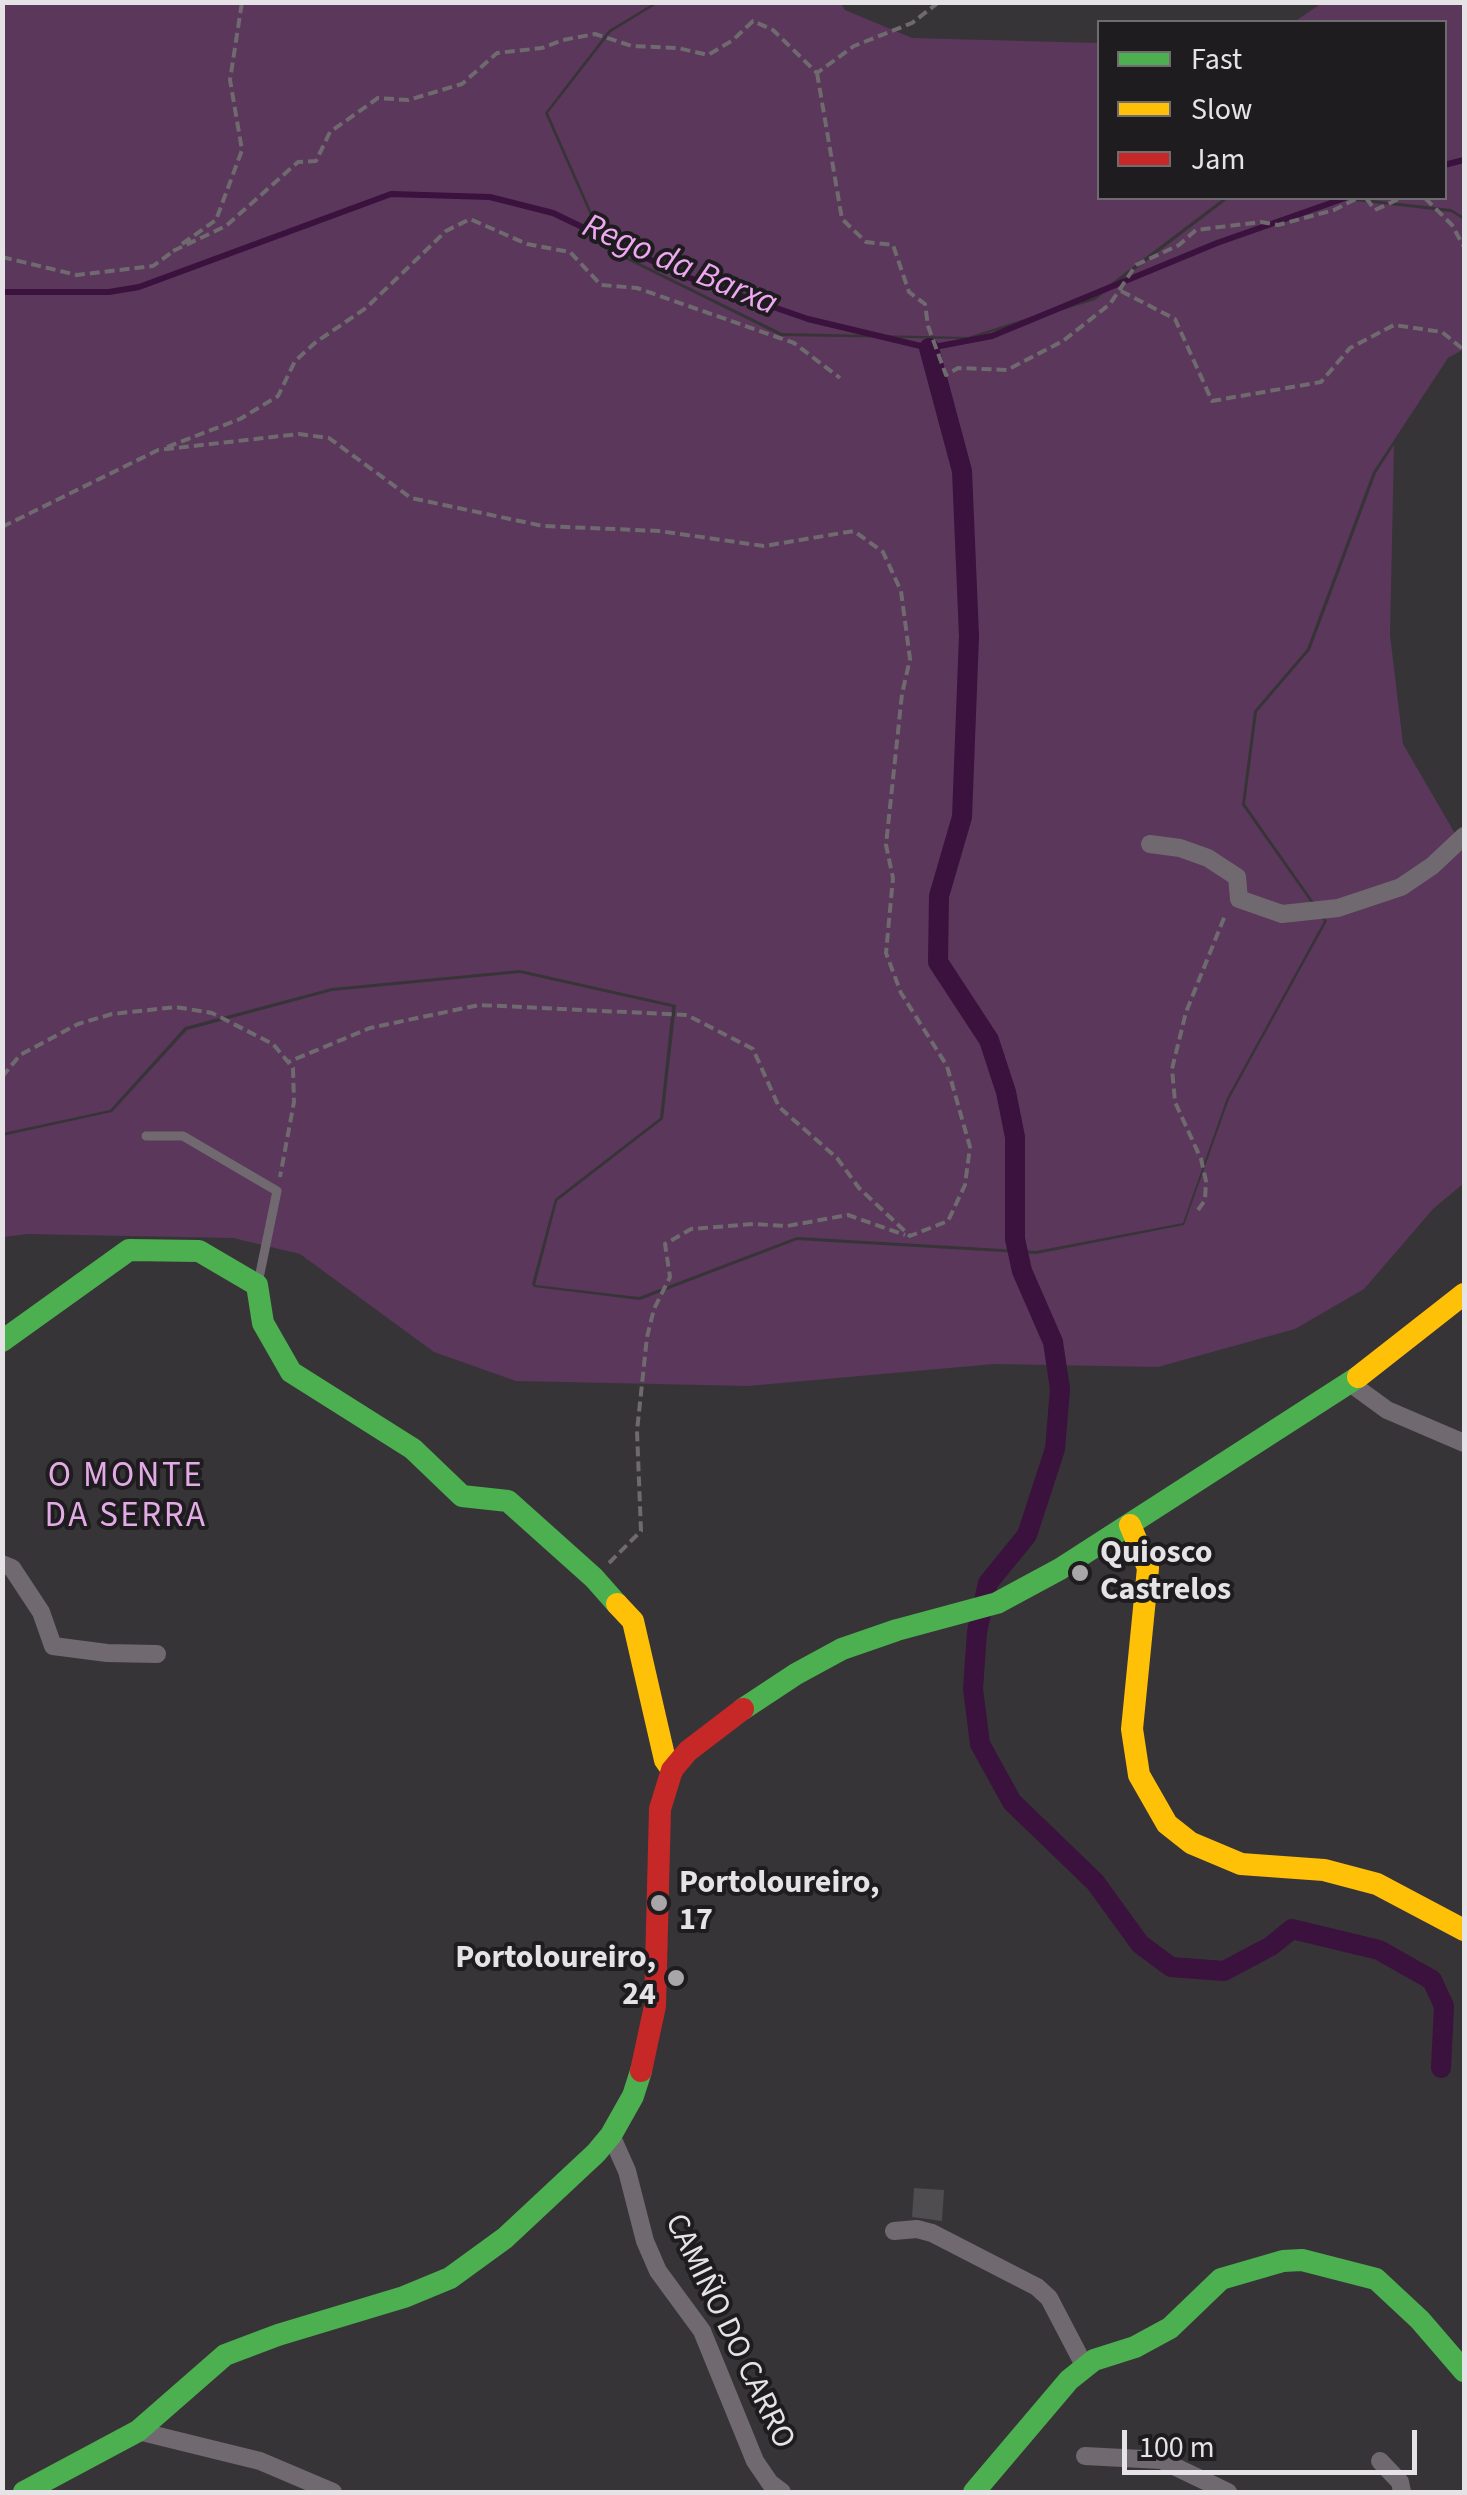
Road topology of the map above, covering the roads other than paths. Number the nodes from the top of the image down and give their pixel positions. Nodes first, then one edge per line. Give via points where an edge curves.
1 (1464, 836) edge
2 (1150, 844) dead end
3 (146, 1136) dead end
4 (257, 1285) junction
5 (1464, 1294) edge
6 (3, 1345) edge
7 (1350, 1383) junction
8 (1464, 1443) edge
9 (1130, 1525) junction
10 (2, 1564) edge
11 (157, 1654) dead end
12 (672, 1770) junction
13 (1464, 1930) edge
14 (611, 2136) junction
15 (894, 2231) dead end
16 (1084, 2368) junction
17 (1464, 2372) edge
18 (138, 2431) junction
19 (1085, 2456) dead end
20 (1380, 2461) dead end
21 (24, 2492) edge
22 (333, 2492) edge
23 (782, 2492) edge
24 (974, 2492) edge
25 (1228, 2492) edge
26 (1402, 2492) edge

1 - 2 street via 1401,887 1338,908 1282,914 1239,899 1236,878 1208,858
3 - 4 lane via 183,1136 277,1191
4 - 6 street via 200,1251 128,1250
4 - 12 street via 263,1323 291,1372 413,1449 462,1496 508,1501 633,1621
5 - 7 street
7 - 8 street via 1387,1410
7 - 9 street
9 - 12 street via 997,1603 842,1649 726,1720
9 - 13 street via 1148,1568 1132,1729 1139,1775 1166,1824 1241,1864 1324,1870 1377,1884
10 - 11 street via 12,1568 41,1612 53,1646
12 - 14 street via 660,1809 652,2029 632,2096
14 - 18 street via 517,2227 450,2278 226,2355
14 - 23 street, CAMIÑO DO CARRO via 658,2271 702,2332 755,2461
15 - 16 street via 932,2232 1038,2286
16 - 17 street via 1170,2328 1221,2279 1302,2260 1376,2279
16 - 24 street
18 - 21 street
18 - 22 street via 260,2461
19 - 25 street via 1161,2460
20 - 26 street

